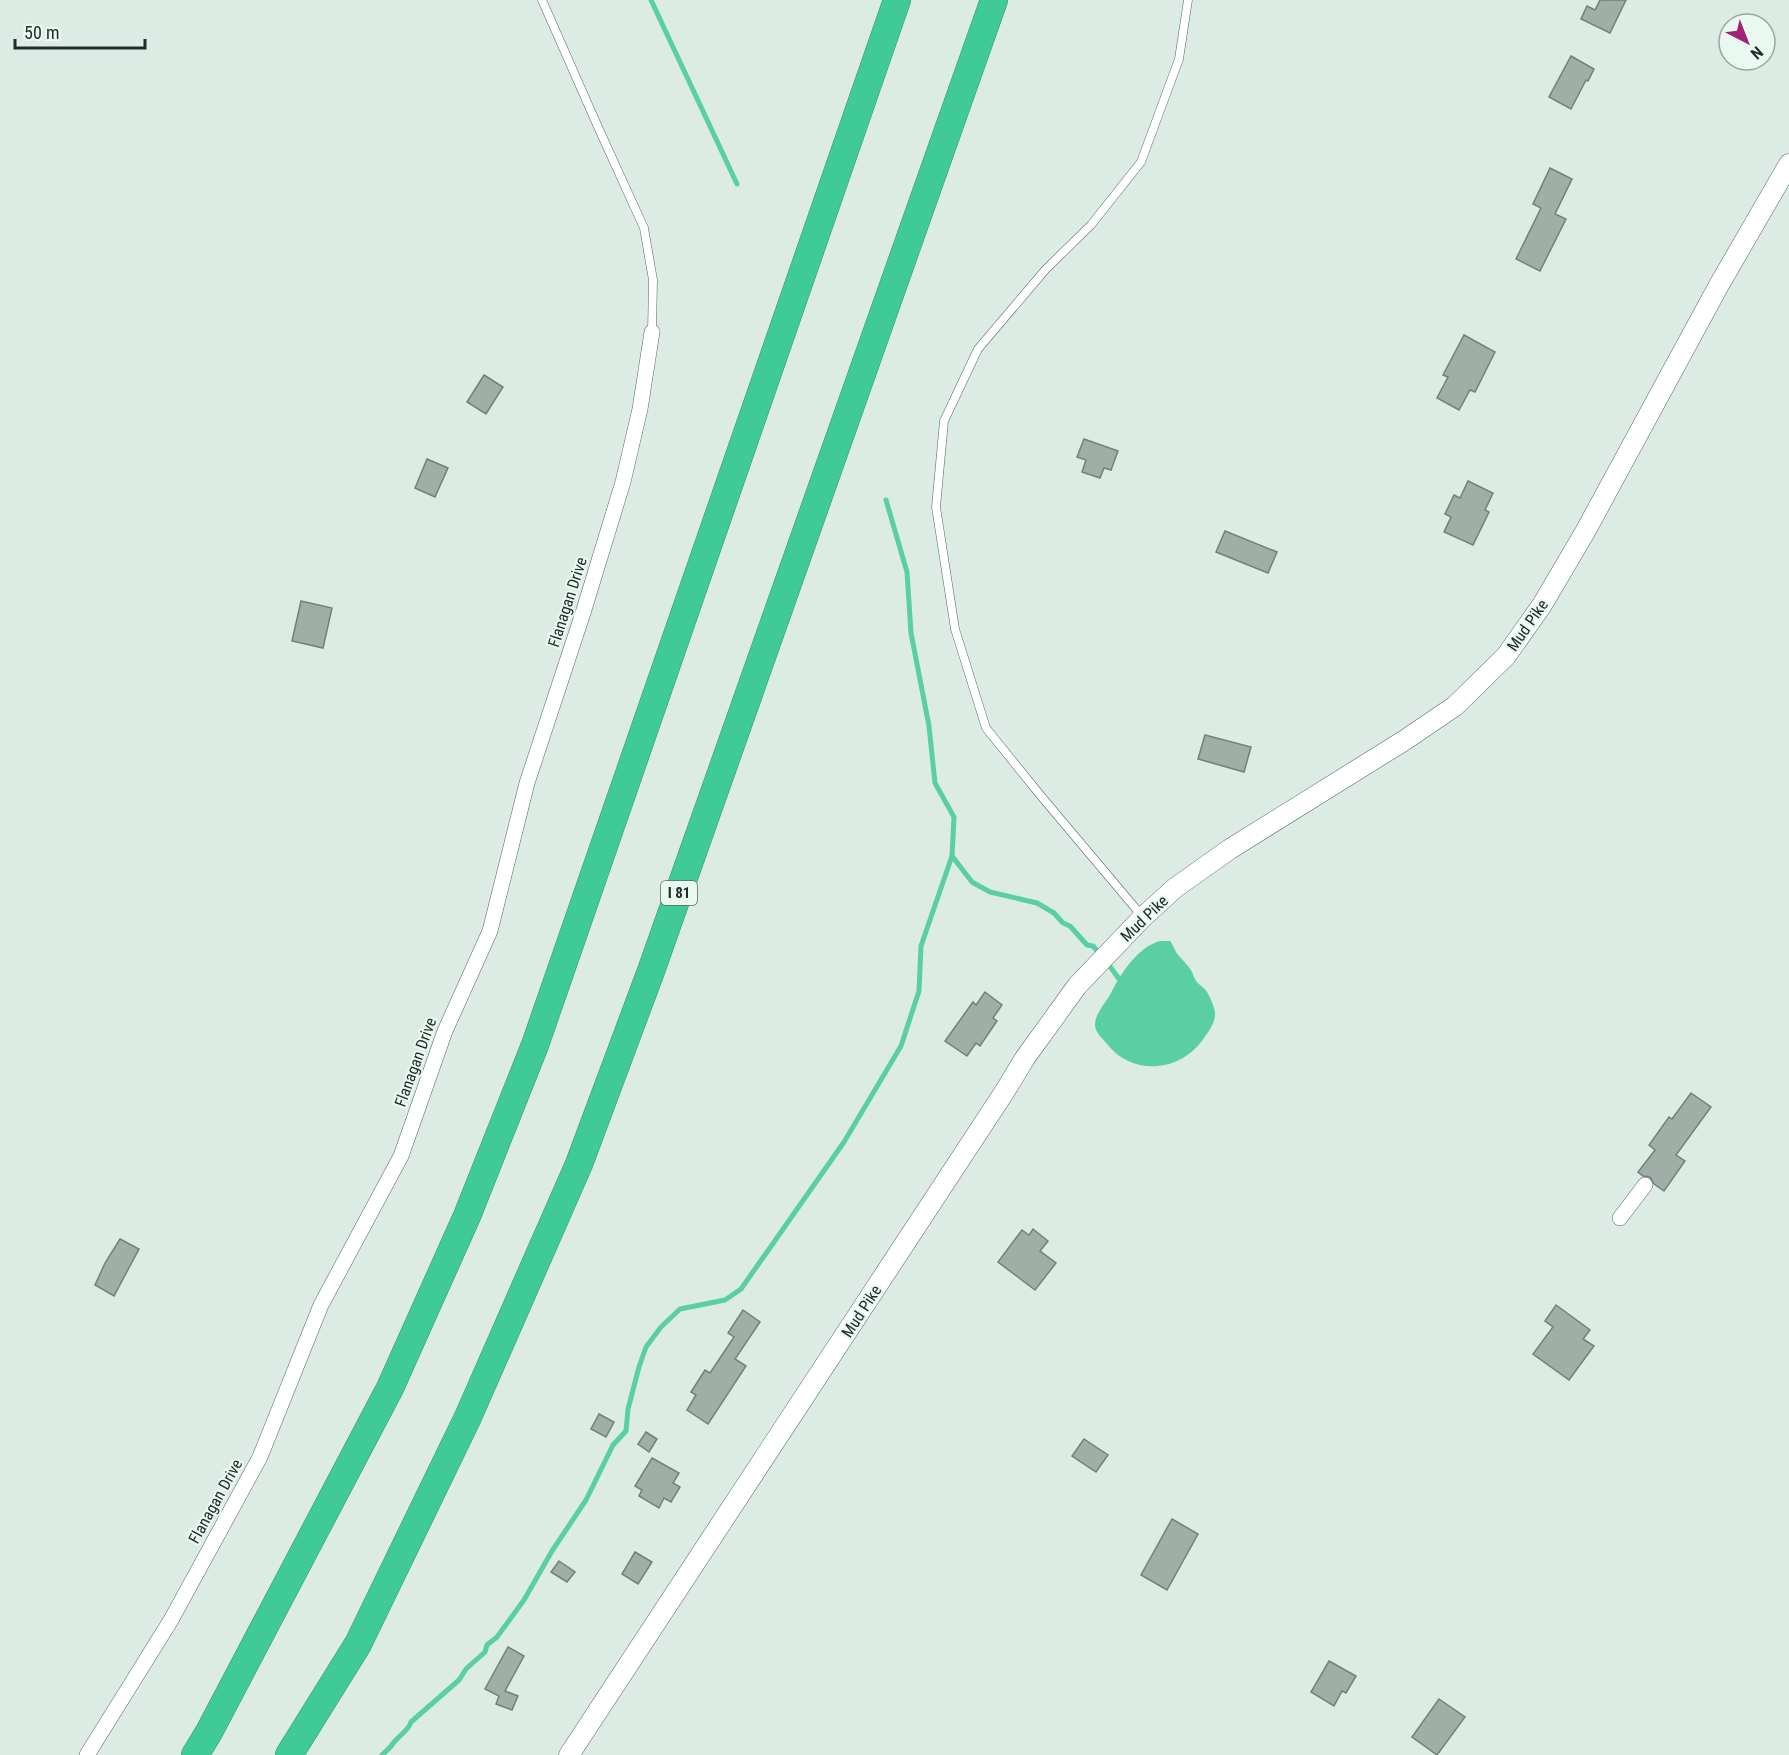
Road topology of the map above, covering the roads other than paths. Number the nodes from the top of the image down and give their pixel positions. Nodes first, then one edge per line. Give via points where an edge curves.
1 (542, 0) edge
2 (897, 0) edge
3 (994, 0) edge
4 (1188, 0) edge
5 (1789, 164) edge
6 (652, 332) joint
7 (1143, 917) junction
8 (1645, 1185) dead end
9 (1620, 1218) dead end
10 (87, 1755) edge
11 (195, 1755) edge
12 (289, 1755) edge
13 (569, 1755) edge

1 - 6 lane via 644,228 653,280
2 - 11 highway via 535,1045 467,1215 390,1389
3 - 12 highway, I 81 via 655,960 579,1164 468,1417 358,1644
4 - 7 lane via 1179,59 1141,162 1091,225 1046,268 978,349 944,421 936,507 955,629 987,729
5 - 7 street, Mud Pike via 1585,532 1506,656 1455,706 1230,849 1175,888
6 - 10 street, Flanagan Drive via 623,482 527,783 490,931 445,1030 401,1156 321,1305 260,1457 171,1620
7 - 13 street, Mud Pike via 1077,986 1025,1058
8 - 9 street

